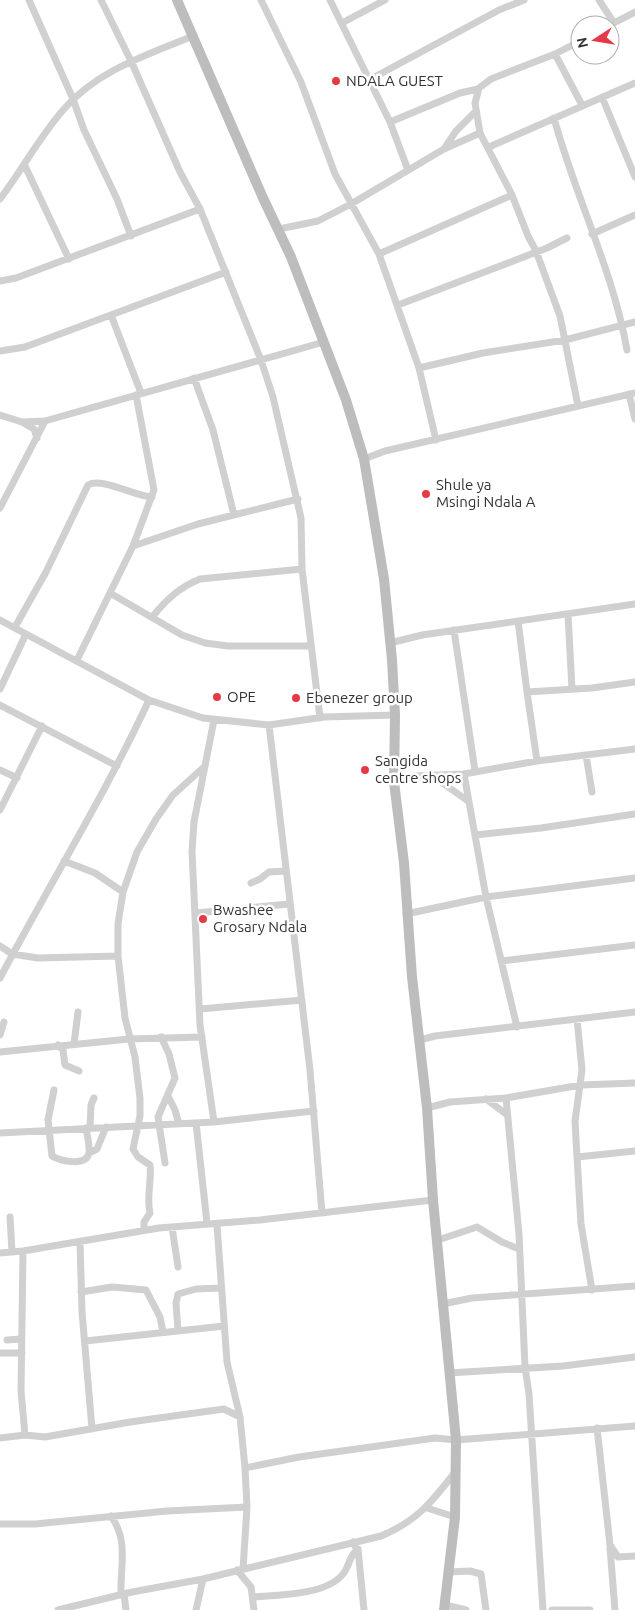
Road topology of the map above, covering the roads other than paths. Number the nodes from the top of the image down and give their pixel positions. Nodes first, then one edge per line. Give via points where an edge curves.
1 (29, 0) edge
2 (101, 0) edge
3 (177, 0) edge
4 (261, 0) edge
5 (330, 0) edge
6 (385, 0) edge
7 (524, 0) edge
8 (599, 0) edge
9 (635, 12) edge
10 (607, 15) edge
11 (620, 20) edge
12 (342, 23) junction
13 (193, 36) junction
14 (570, 46) edge
15 (555, 54) junction
16 (132, 61) junction
17 (368, 80) junction
18 (635, 83) edge
19 (478, 89) junction
20 (602, 97) junction
21 (74, 99) junction
22 (582, 105) junction
23 (476, 111) junction
24 (554, 118) junction
25 (390, 122) junction
26 (480, 133) junction
27 (489, 147) junction
28 (444, 149) junction
29 (25, 166) junction
30 (408, 170) junction
31 (635, 176) edge
32 (512, 195) junction
33 (0, 199) edge
34 (351, 204) junction
35 (200, 209) junction
36 (635, 215) edge
37 (279, 229) junction
38 (592, 234) junction
39 (131, 236) junction
40 (567, 238) dead end
41 (536, 251) junction
42 (378, 254) junction
43 (69, 259) junction
44 (226, 272) junction
45 (0, 281) edge
46 (398, 305) junction
47 (111, 315) junction
48 (635, 322) edge
49 (622, 325) junction
50 (564, 340) junction
51 (324, 342) junction
52 (626, 350) dead end
53 (0, 352) edge
54 (261, 360) junction
55 (419, 368) junction
56 (194, 378) junction
57 (138, 394) junction
58 (632, 394) edge
59 (578, 406) junction
60 (0, 415) edge
61 (635, 419) edge
62 (45, 421) junction
63 (22, 422) junction
64 (37, 438) junction
65 (436, 440) junction
66 (364, 459) junction
67 (152, 497) junction
68 (298, 499) junction
69 (0, 508) edge
70 (234, 515) junction
71 (133, 546) junction
72 (302, 569) junction
73 (110, 594) junction
74 (635, 604) edge
75 (568, 614) junction
76 (153, 616) junction
77 (0, 620) edge
78 (518, 621) junction
79 (15, 628) junction
80 (454, 630) junction
81 (26, 634) junction
82 (390, 643) junction
83 (310, 646) junction
84 (77, 660) junction
85 (635, 682) edge
86 (572, 688) junction
87 (0, 689) edge
88 (527, 692) junction
89 (149, 700) junction
90 (0, 705) edge
91 (395, 715) junction
92 (320, 718) junction
93 (214, 720) junction
94 (269, 725) junction
95 (42, 726) junction
96 (635, 749) edge
97 (586, 755) junction
98 (537, 761) junction
99 (117, 766) junction
100 (206, 766) junction
101 (0, 770) edge
102 (475, 771) junction
103 (464, 774) junction
104 (433, 776) junction
105 (17, 778) junction
106 (394, 782) junction
107 (592, 792) dead end
108 (468, 801) junction
109 (0, 810) edge
110 (635, 814) edge
111 (474, 836) junction
112 (64, 861) junction
113 (286, 871) junction
114 (635, 878) edge
115 (251, 882) dead end
116 (122, 892) junction
117 (486, 897) junction
118 (289, 904) junction
119 (196, 913) junction
120 (406, 914) junction
121 (635, 945) edge
122 (0, 946) edge
123 (12, 954) junction
124 (118, 956) junction
125 (501, 961) junction
126 (0, 978) edge
127 (302, 1000) junction
128 (200, 1009) junction
129 (78, 1012) dead end
130 (635, 1012) edge
131 (577, 1018) junction
132 (4, 1022) dead end
133 (518, 1027) junction
134 (0, 1035) edge
135 (161, 1037) junction
136 (202, 1037) junction
137 (129, 1039) junction
138 (420, 1040) junction
139 (74, 1044) junction
140 (58, 1046) junction
141 (0, 1052) edge
142 (79, 1071) dead end
143 (635, 1083) edge
144 (581, 1085) junction
145 (54, 1090) dead end
146 (168, 1096) junction
147 (94, 1098) dead end
148 (506, 1098) junction
149 (486, 1099) junction
150 (427, 1108) junction
151 (314, 1111) junction
152 (506, 1114) junction
153 (214, 1122) junction
154 (196, 1123) junction
155 (179, 1124) junction
156 (136, 1126) junction
157 (159, 1126) junction
158 (106, 1127) junction
159 (88, 1128) junction
160 (49, 1129) junction
161 (0, 1133) edge
162 (635, 1152) edge
163 (89, 1153) junction
164 (578, 1157) junction
165 (165, 1163) dead end
166 (432, 1200) junction
167 (322, 1213) junction
168 (10, 1217) dead end
169 (207, 1223) junction
170 (217, 1225) junction
171 (172, 1227) junction
172 (144, 1230) junction
173 (438, 1240) junction
174 (80, 1242) junction
175 (520, 1249) junction
176 (23, 1251) junction
177 (12, 1252) junction
178 (0, 1253) edge
179 (178, 1267) dead end
180 (635, 1286) edge
181 (221, 1288) junction
182 (592, 1290) junction
183 (81, 1292) junction
184 (522, 1296) junction
185 (443, 1304) junction
186 (224, 1326) junction
187 (178, 1331) junction
188 (163, 1332) junction
189 (21, 1339) junction
190 (7, 1340) dead end
191 (85, 1341) junction
192 (22, 1353) junction
193 (0, 1354) edge
194 (635, 1357) edge
195 (525, 1367) junction
196 (449, 1373) junction
197 (240, 1417) junction
198 (635, 1426) edge
199 (597, 1428) junction
200 (92, 1429) junction
201 (531, 1433) junction
202 (25, 1435) junction
203 (0, 1438) edge
204 (456, 1440) junction
205 (245, 1468) junction
206 (456, 1471) junction
207 (247, 1507) junction
208 (427, 1508) junction
209 (110, 1516) junction
210 (455, 1517) junction
211 (0, 1524) edge
212 (362, 1540) junction
213 (353, 1542) junction
214 (610, 1545) junction
215 (357, 1550) junction
216 (635, 1556) edge
217 (619, 1557) junction
218 (610, 1567) junction
219 (240, 1570) junction
220 (449, 1572) junction
221 (202, 1579) junction
222 (123, 1594) junction
223 (253, 1597) junction
224 (444, 1607) edge
225 (58, 1610) edge
226 (126, 1610) edge
227 (196, 1610) edge
228 (254, 1610) edge
229 (364, 1610) edge
230 (466, 1610) edge
231 (486, 1610) edge
232 (543, 1610) edge
233 (552, 1610) edge
234 (590, 1610) edge
235 (615, 1610) edge

1 - 21 street
2 - 16 street
3 - 13 street
4 - 34 street via 301,82 335,174
5 - 12 street
6 - 12 street
7 - 17 street via 499,10
8 - 10 street
9 - 11 street
12 - 17 street
13 - 16 street
13 - 37 street
14 - 15 street
15 - 19 street via 491,80
15 - 22 street
16 - 21 street via 112,70
16 - 35 street via 180,172
17 - 25 street
18 - 20 street
19 - 23 street
19 - 25 street via 460,93
20 - 22 street
20 - 31 street
21 - 29 street via 54,121
21 - 39 street via 84,130
22 - 24 street
23 - 26 street
23 - 28 street
24 - 27 street
24 - 38 street
25 - 30 street
26 - 27 street
26 - 28 street
27 - 32 street
28 - 30 street
29 - 33 street
29 - 43 street
30 - 34 street
32 - 41 street
32 - 42 street
34 - 37 street via 315,222
34 - 42 street
35 - 39 street
35 - 44 street
36 - 38 street
37 - 51 street
38 - 49 street
39 - 43 street
40 - 41 street
41 - 46 street
41 - 50 street via 560,316
42 - 46 street
43 - 45 street
44 - 47 street
44 - 54 street
46 - 55 street
47 - 53 street via 25,347
47 - 57 street
48 - 49 street
49 - 50 street
49 - 52 street
50 - 55 street via 483,353
50 - 59 street
51 - 54 street
51 - 66 street
54 - 56 street
54 - 68 street
55 - 65 street
56 - 57 street
56 - 70 street via 213,430
57 - 62 street
57 - 67 street via 154,485
58 - 59 street
58 - 61 street
59 - 65 street
60 - 63 street
62 - 63 street
62 - 64 street
63 - 64 street via 34,429
64 - 69 street
65 - 66 street
66 - 82 street via 384,579
67 - 71 street
67 - 79 street via 109,485 88,485
68 - 70 street
68 - 72 street
70 - 71 street
71 - 73 street
72 - 76 street via 200,579 185,585
72 - 83 street
73 - 76 street
73 - 84 street
74 - 75 street
75 - 78 street
75 - 86 street
76 - 83 street via 204,643
77 - 79 street
78 - 80 street
78 - 88 street
79 - 81 street
80 - 82 street
80 - 102 street
81 - 84 street
81 - 87 street
82 - 91 street
83 - 92 street
84 - 89 street
85 - 86 street
86 - 88 street
88 - 98 street
89 - 93 street
89 - 99 street
90 - 95 street
91 - 92 street
91 - 106 street
92 - 94 street
93 - 94 street
93 - 100 street
94 - 113 street
95 - 99 street
95 - 105 street
96 - 97 street
97 - 98 street
97 - 107 street
98 - 102 street
99 - 112 street
100 - 116 street via 173,795 156,819 137,852
100 - 119 street via 194,822 192,851
101 - 105 street
102 - 103 street
103 - 104 street
103 - 108 street
104 - 106 street via 414,776
104 - 108 street
105 - 109 street
106 - 120 street via 404,863
108 - 111 street
110 - 111 street
111 - 117 street
112 - 116 street via 95,873
112 - 123 street
113 - 115 street via 269,872
113 - 118 street
114 - 117 street
116 - 124 street
117 - 120 street
117 - 125 street
118 - 119 street
118 - 127 street
119 - 128 street
120 - 138 street
121 - 125 street
122 - 123 street
123 - 124 street via 38,958
123 - 126 street
124 - 137 street
125 - 133 street
127 - 128 street
127 - 151 street
128 - 136 street
129 - 139 street
130 - 131 street
131 - 133 street
131 - 144 street via 582,1055
132 - 134 street
133 - 138 street
135 - 136 street
135 - 137 street
135 - 146 street via 175,1072
136 - 153 street
137 - 139 street
137 - 156 street via 140,1098 140,1116
138 - 150 street
139 - 140 street
140 - 141 street
140 - 142 street via 63,1050 65,1066
143 - 144 street
144 - 148 street
144 - 164 street via 576,1121
145 - 160 street
146 - 155 street
146 - 157 street via 161,1108
147 - 159 street
148 - 149 street
148 - 152 street
149 - 150 street
149 - 152 street
150 - 166 street
151 - 153 street
151 - 167 street
152 - 175 street
153 - 154 street
154 - 155 street
154 - 169 street
155 - 157 street
156 - 157 street
156 - 158 street
156 - 172 street via 133,1149 150,1165 151,1174 150,1213 144,1222
157 - 165 street
158 - 159 street
158 - 163 street via 97,1149
159 - 160 street
159 - 163 street
160 - 161 street
160 - 163 street via 52,1156 57,1159 82,1160
162 - 164 street
164 - 182 street via 581,1224
166 - 167 street
166 - 173 street
167 - 170 street
168 - 177 street
169 - 170 street
169 - 171 street
170 - 181 street
171 - 172 street
171 - 179 street
172 - 174 street
173 - 175 street via 477,1227
173 - 185 street
174 - 176 street
174 - 183 street
175 - 184 street
176 - 177 street
176 - 189 street
177 - 178 street
180 - 182 street
181 - 186 street
181 - 187 street via 178,1294
182 - 184 street
183 - 188 street via 112,1287 146,1290 160,1317
183 - 191 street
184 - 185 street via 472,1298
184 - 195 street
185 - 196 street
186 - 187 street
186 - 197 street via 227,1362
187 - 188 street
188 - 191 street
189 - 190 street
189 - 192 street
191 - 200 street
192 - 193 street
192 - 202 street via 22,1427
194 - 195 street
195 - 196 street
195 - 201 street
196 - 204 street
197 - 200 street via 224,1409
197 - 205 street
198 - 199 street
199 - 201 street
199 - 214 street
200 - 202 street via 45,1437
201 - 204 street
201 - 232 street
202 - 203 street
204 - 205 street via 435,1438
204 - 206 street
205 - 207 street
206 - 208 street
206 - 210 street
207 - 209 street
207 - 219 street
208 - 210 street
208 - 212 street via 391,1532
209 - 211 street via 35,1524
209 - 222 street via 117,1524 122,1541
210 - 220 street
212 - 213 street
212 - 215 street
213 - 215 street
213 - 219 street
214 - 217 street
214 - 218 street
215 - 223 street via 350,1557 343,1575 330,1584
215 - 229 street
216 - 217 street
217 - 218 street
218 - 235 street
219 - 221 street
219 - 223 street via 251,1587
220 - 224 street
220 - 231 street via 481,1574
221 - 222 street
221 - 227 street
222 - 225 street
222 - 226 street
223 - 228 street
224 - 230 street
233 - 234 street

